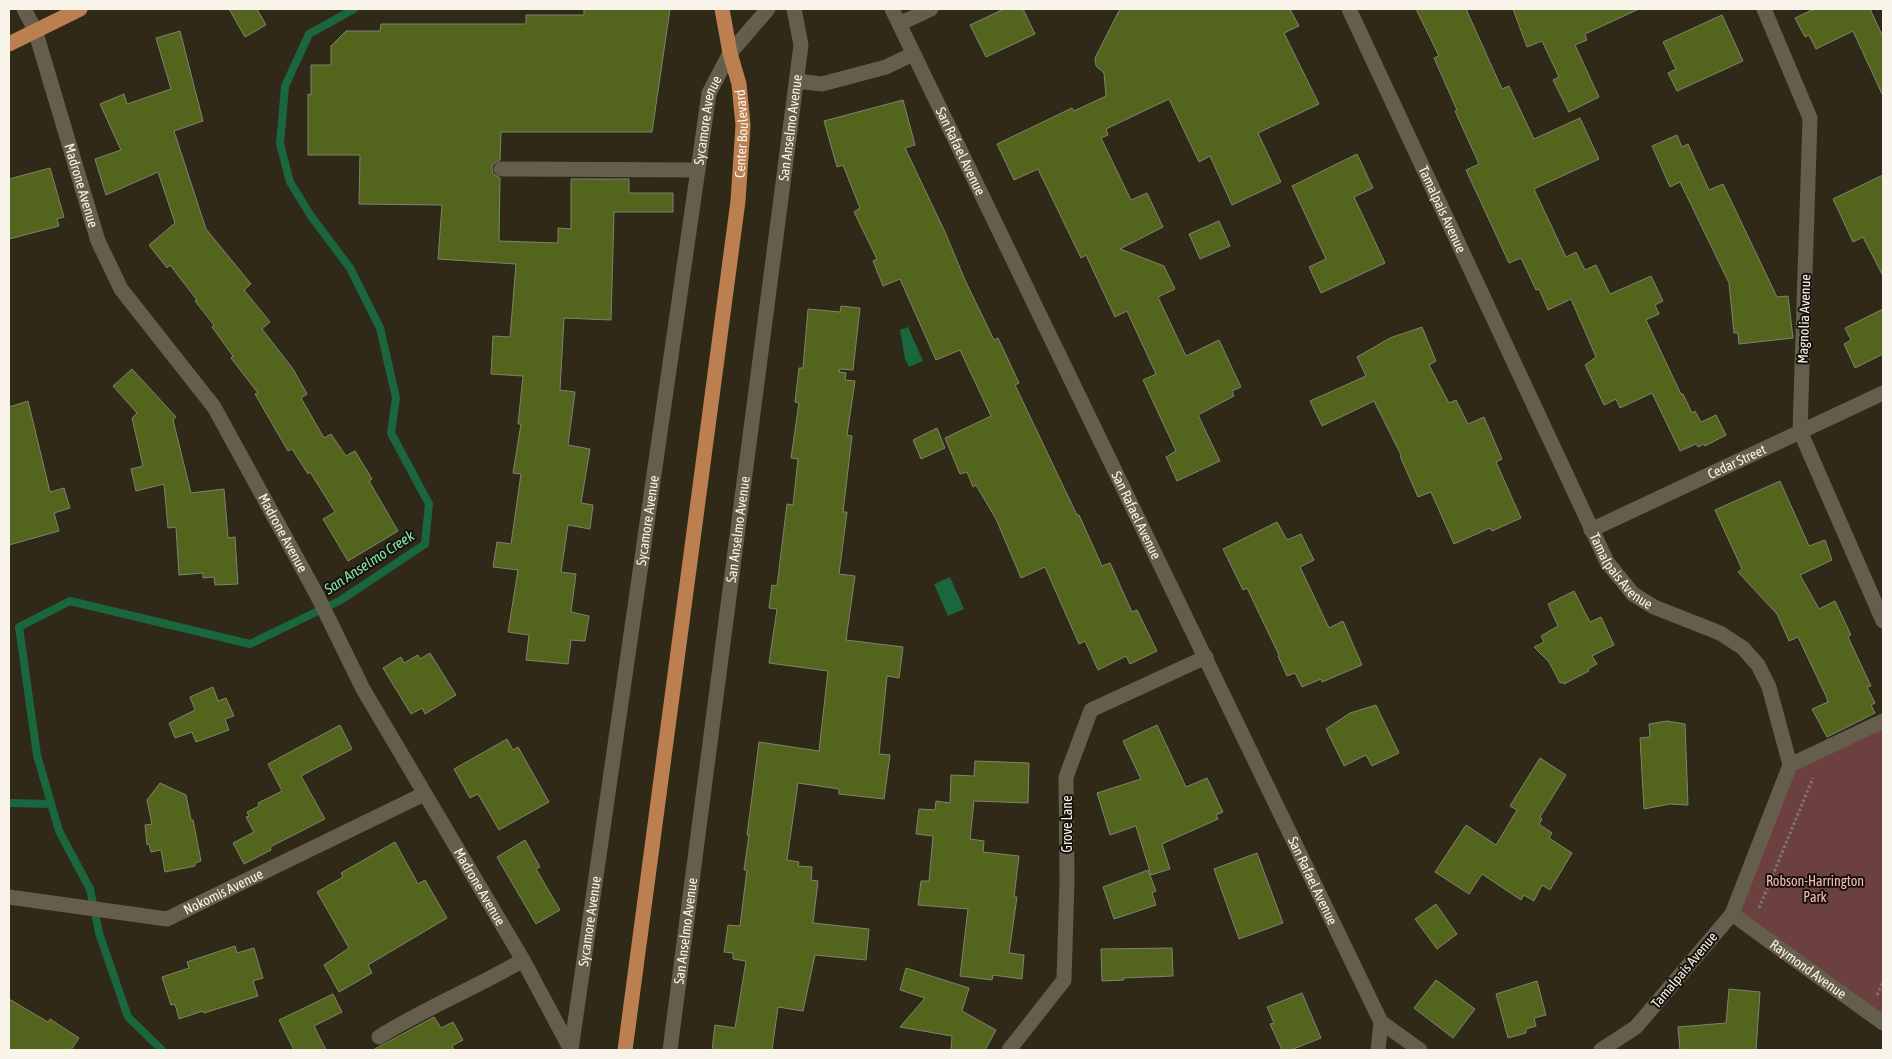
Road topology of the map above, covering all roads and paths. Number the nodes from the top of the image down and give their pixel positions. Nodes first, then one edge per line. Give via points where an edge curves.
1 (24, 9) edge
2 (80, 9) edge
3 (722, 9) edge
4 (768, 9) edge
5 (794, 9) edge
6 (892, 9) edge
7 (931, 9) edge
8 (1349, 9) edge
9 (1764, 9) edge
10 (899, 24) junction
11 (35, 30) junction
12 (9, 44) edge
13 (730, 53) junction
14 (914, 54) junction
15 (797, 81) junction
16 (501, 169) dead end
17 (698, 170) junction
18 (1883, 393) edge
19 (1800, 431) junction
20 (1591, 530) junction
21 (1883, 620) edge
22 (1206, 657) junction
23 (1883, 721) edge
24 (1810, 756) junction
25 (1790, 765) junction
26 (424, 794) junction
27 (9, 897) edge
28 (1732, 914) junction
29 (1750, 926) junction
30 (523, 960) junction
31 (1381, 1022) junction
32 (1883, 1023) edge
33 (379, 1037) dead end
34 (571, 1050) edge
35 (625, 1050) edge
36 (670, 1050) edge
37 (1009, 1050) edge
38 (1378, 1050) edge
39 (1420, 1050) edge
40 (1601, 1050) edge

1 - 11 street, Madrone Avenue
2 - 11 main road
3 - 13 main road, Center Boulevard
4 - 13 street, Sycamore Avenue
5 - 15 street, San Anselmo Avenue via 802,45
6 - 10 street, San Rafael Avenue
7 - 10 street
8 - 20 street, Tamalpais Avenue
9 - 19 street, Magnolia Avenue via 1810,118
10 - 14 street, San Rafael Avenue
11 - 12 main road
11 - 26 street, Madrone Avenue via 98,241 121,289 214,407 317,595 363,689
13 - 17 street, Sycamore Avenue via 709,93
13 - 35 main road, Center Boulevard via 739,84 743,124 738,201
14 - 15 street via 886,67 822,84
14 - 22 street, San Rafael Avenue
15 - 36 street, San Anselmo Avenue
16 - 17 street
17 - 34 street, Sycamore Avenue
18 - 19 street, Cedar Street
19 - 20 street, Cedar Street
19 - 21 street, Magnolia Avenue
20 - 25 street, Tamalpais Avenue via 1606,562 1633,594 1654,607 1720,633 1743,648 1758,665 1769,687
22 - 31 street, San Rafael Avenue
22 - 37 street, Grove Lane via 1091,710 1066,777 1064,980
23 - 24 street
24 - 25 street
24 - 29 path via 1816,773
25 - 28 street, Tamalpais Avenue
26 - 27 street, Nokomis Avenue via 167,919
26 - 30 street, Madrone Avenue
28 - 29 street, Raymond Avenue
28 - 40 street, Tamalpais Avenue via 1636,1027
29 - 32 street, Raymond Avenue
30 - 33 street
30 - 34 street, Madrone Avenue
31 - 38 street
31 - 39 street

